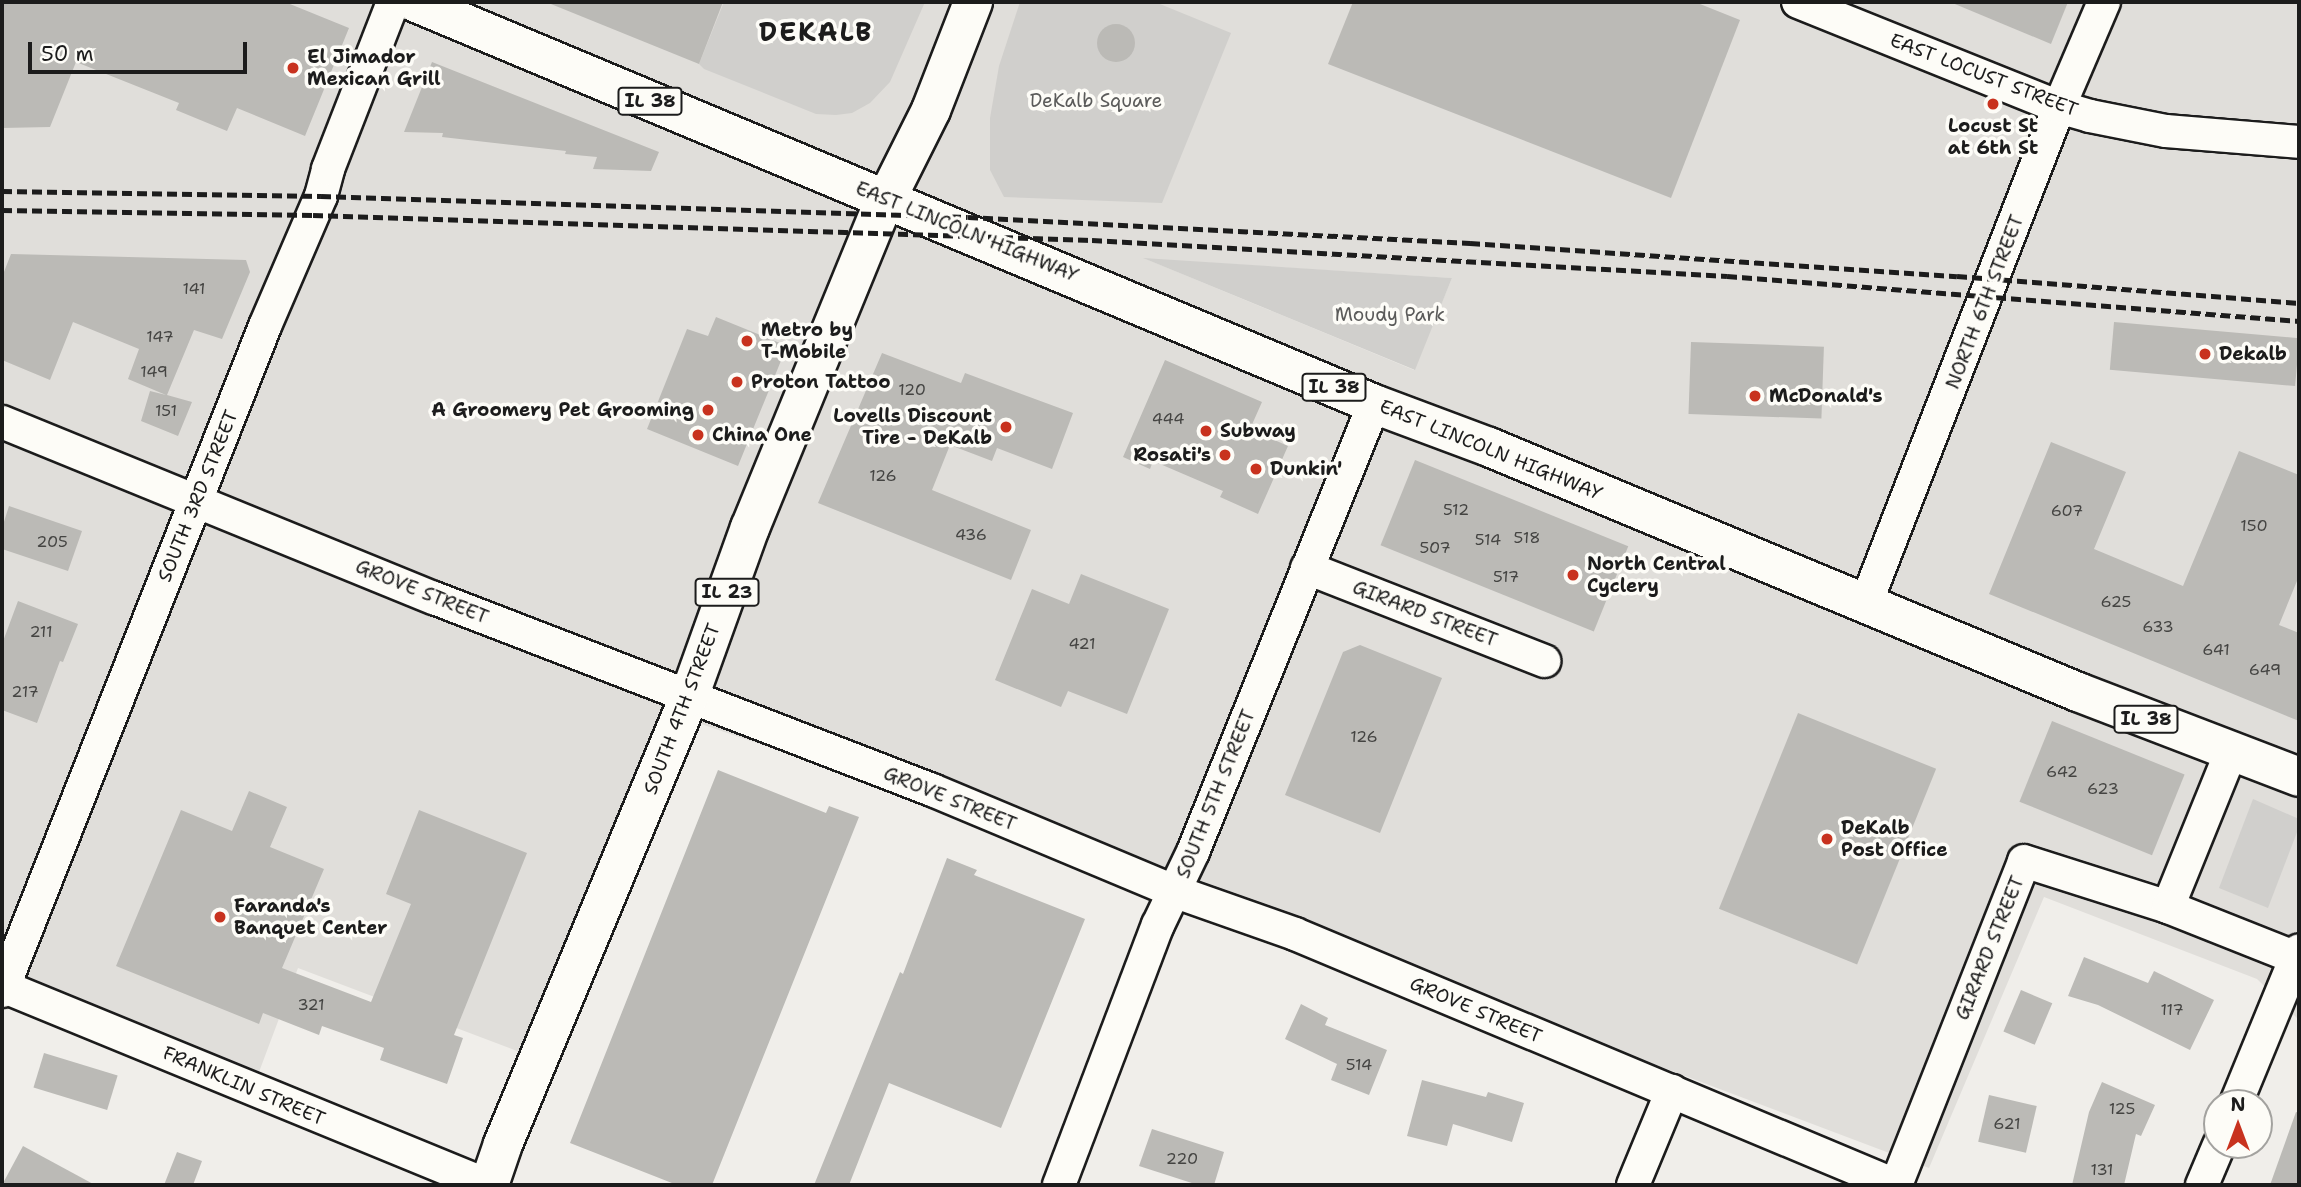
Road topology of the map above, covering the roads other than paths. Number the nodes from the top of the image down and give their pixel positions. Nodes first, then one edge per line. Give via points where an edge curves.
1 (393, 2) edge
2 (414, 2) edge
3 (973, 2) edge
4 (1798, 2) edge
5 (2104, 2) edge
6 (2059, 107) junction
7 (2299, 142) edge
8 (886, 199) junction
9 (1374, 404) junction
10 (2, 422) edge
11 (196, 503) junction
12 (1307, 568) junction
13 (1866, 603) junction
14 (1544, 661) dead end
15 (689, 697) junction
16 (2231, 752) junction
17 (2299, 777) edge
18 (1176, 892) junction
19 (2168, 907) junction
20 (2298, 954) edge
21 (2, 988) edge
22 (2242, 1089) edge
23 (1672, 1091) junction
24 (2212, 1159) edge
25 (488, 1185) edge
26 (1059, 1185) edge
27 (1633, 1185) edge
28 (1895, 1185) edge
29 (2202, 1185) edge

1 - 11 street, SOUTH 3RD STREET via 317,205
2 - 8 main road, EAST LINCOLN HIGHWAY / IL 38
3 - 8 main road, SOUTH 4TH STREET / IL 23 via 931,110
4 - 6 street, EAST LOCUST STREET
5 - 6 street, NORTH 6TH STREET
6 - 7 street, EAST LOCUST STREET via 2143,128
6 - 13 street, NORTH 6TH STREET
8 - 9 main road, EAST LINCOLN HIGHWAY / IL 38
8 - 15 main road, SOUTH 4TH STREET / IL 23 via 750,528
9 - 12 street, SOUTH 5TH STREET
9 - 13 main road, EAST LINCOLN HIGHWAY / IL 38
10 - 11 street, GROVE STREET
11 - 15 street, GROVE STREET
11 - 21 street, SOUTH 3RD STREET
12 - 14 street, GIRARD STREET
12 - 18 street, SOUTH 5TH STREET
13 - 16 main road, EAST LINCOLN HIGHWAY / IL 38
15 - 18 street, GROVE STREET via 932,790
15 - 25 main road, SOUTH 4TH STREET / IL 23
16 - 17 main road, EAST LINCOLN HIGHWAY / IL 38
16 - 19 street
18 - 23 street, GROVE STREET via 1295,934
18 - 26 street, SOUTH 5TH STREET via 1158,925
19 - 20 street, GIRARD STREET
19 - 28 street, GIRARD STREET via 2024,861
20 - 22 street
21 - 25 street, FRANKLIN STREET
23 - 27 street
23 - 28 street, GROVE STREET
24 - 29 street

